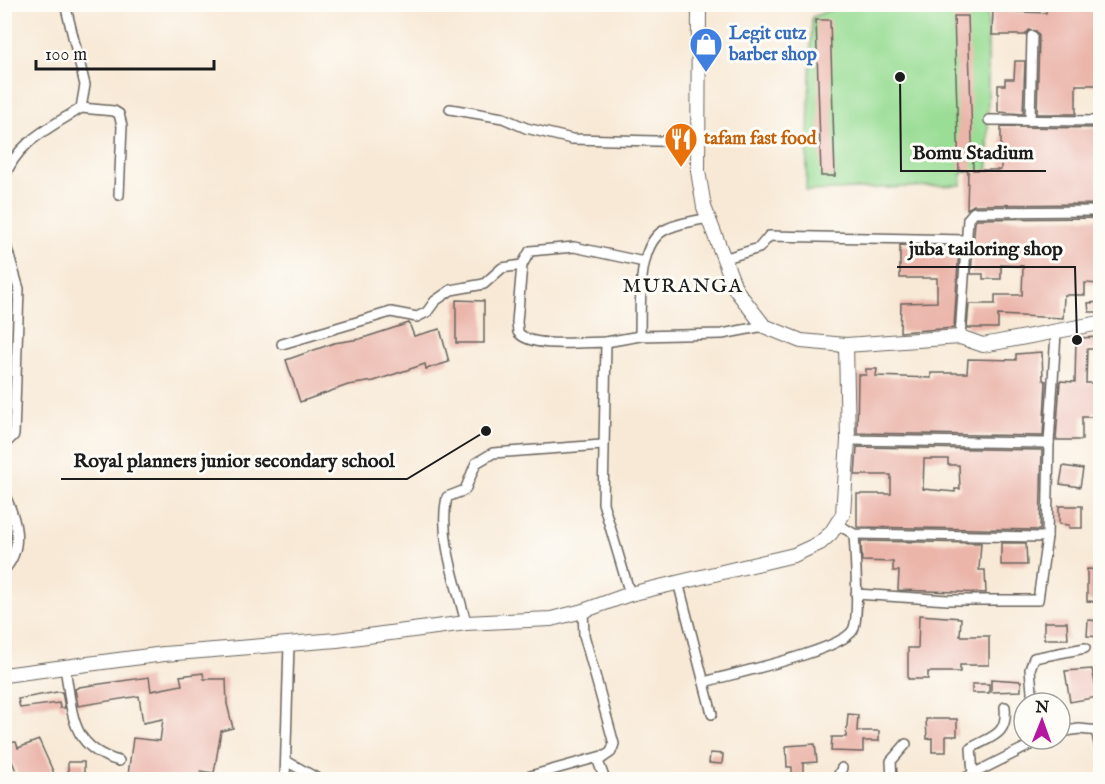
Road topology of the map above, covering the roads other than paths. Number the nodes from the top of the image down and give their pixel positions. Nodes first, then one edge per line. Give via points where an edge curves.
1 (65, 4) edge
2 (699, 4) edge
3 (1032, 36) dead end
4 (81, 108) junction
5 (450, 109) dead end
6 (989, 120) dead end
7 (1030, 120) junction
8 (1101, 121) edge
9 (698, 142) junction
10 (4, 179) edge
11 (119, 195) dead end
12 (1101, 211) edge
13 (707, 218) junction
14 (4, 239) edge
15 (966, 240) junction
16 (723, 259) junction
17 (644, 262) junction
18 (522, 265) junction
19 (10, 269) edge
20 (1101, 323) edge
21 (764, 326) junction
22 (1056, 333) junction
23 (640, 336) junction
24 (960, 337) junction
25 (606, 342) junction
26 (282, 345) dead end
27 (846, 345) junction
28 (848, 440) junction
29 (1048, 443) junction
30 (4, 445) edge
31 (603, 445) junction
32 (4, 494) edge
33 (837, 524) junction
34 (854, 534) junction
35 (1047, 537) junction
36 (4, 570) edge
37 (678, 582) junction
38 (630, 594) junction
39 (856, 594) junction
40 (583, 611) junction
41 (466, 623) junction
42 (289, 644) junction
43 (1085, 648) dead end
44 (65, 668) junction
45 (4, 675) edge
46 (704, 682) junction
47 (1032, 691) edge
48 (1005, 707) dead end
49 (712, 714) dead end
50 (1098, 730) edge
51 (1072, 731) edge
52 (906, 744) dead end
53 (1101, 748) edge
54 (1020, 751) edge
55 (602, 756) junction
56 (119, 761) dead end
57 (286, 761) junction
58 (842, 768) dead end
59 (976, 777) edge
60 (285, 780) edge
61 (320, 780) edge
62 (516, 780) edge
63 (605, 780) edge
64 (836, 780) edge
65 (892, 780) edge
66 (961, 780) edge

1 - 4 street via 85,85
2 - 9 street
3 - 7 street
4 - 10 street via 31,139 16,153
4 - 11 street via 119,114
5 - 9 street via 503,118 572,139
6 - 7 street
7 - 8 street
9 - 13 street via 700,189
12 - 15 street via 974,212 968,219
13 - 16 street
13 - 17 street via 661,232
14 - 19 street
15 - 16 street via 769,236 759,248
15 - 24 street
16 - 21 street via 740,297
17 - 18 street via 574,247 530,251
17 - 23 street
18 - 25 street via 517,322 522,337 543,343
18 - 26 street via 501,268 484,284 451,290 417,317 391,312
19 - 30 street via 19,300 15,428
20 - 22 street
21 - 23 street via 707,336
21 - 27 street via 801,341
22 - 24 street via 982,345
22 - 29 street
23 - 25 street
24 - 27 street
25 - 31 street
27 - 28 street
28 - 29 street
28 - 33 street via 845,500
29 - 35 street
31 - 38 street via 603,502
31 - 41 street via 493,453 476,463 465,490 447,497 449,552
32 - 36 street via 18,529 15,548
33 - 34 street
33 - 37 street via 820,543 794,555
34 - 35 street
34 - 39 street
35 - 39 street via 1039,599 1034,602
37 - 38 street
37 - 46 street
38 - 40 street
39 - 46 street via 854,628 844,639
40 - 41 street via 536,621
40 - 55 street via 585,635 614,744 611,752
41 - 42 street
42 - 44 street via 174,653
42 - 57 street
43 - 47 street via 1034,658 1030,669
44 - 45 street
44 - 56 street via 84,743
46 - 49 street
48 - 59 street via 1006,718 996,737 971,748
50 - 51 street
50 - 53 street
52 - 65 street via 891,762
54 - 59 street
55 - 62 street
55 - 63 street via 599,765
57 - 60 street
57 - 61 street
58 - 64 street
59 - 66 street

